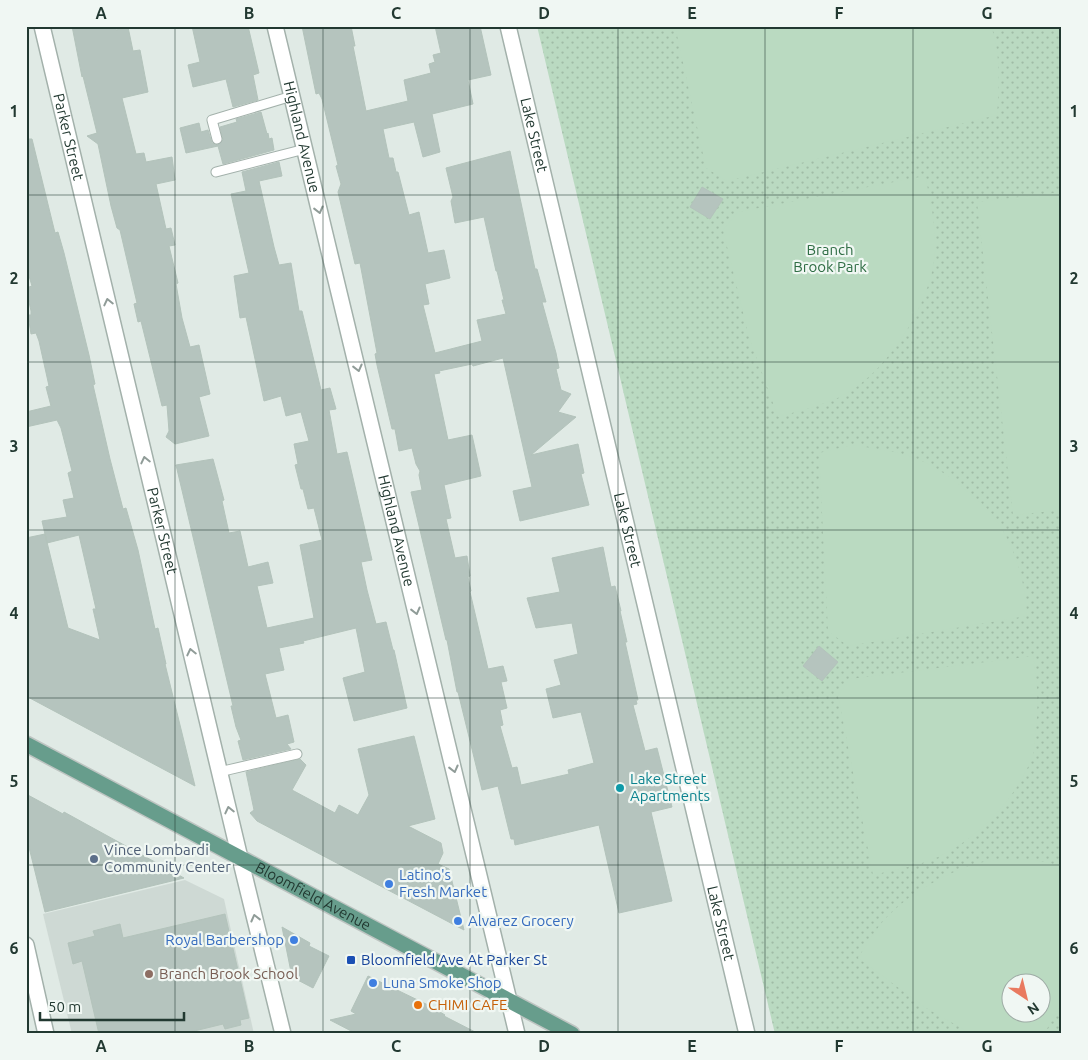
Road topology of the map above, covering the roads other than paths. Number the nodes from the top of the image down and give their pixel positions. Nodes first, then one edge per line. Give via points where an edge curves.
1 (42, 26) edge
2 (275, 26) edge
3 (508, 26) edge
4 (292, 96) junction
5 (217, 139) dead end
6 (305, 149) junction
7 (216, 172) dead end
8 (26, 744) edge
9 (298, 754) dead end
10 (219, 772) junction
11 (240, 858) junction
12 (26, 945) edge
13 (510, 1000) junction
14 (46, 1034) edge
15 (283, 1034) edge
16 (518, 1034) edge
17 (572, 1034) edge
18 (747, 1034) edge

10 -> 1 street, Parker Street
2 - 4 street, Highland Avenue
3 - 18 street, Lake Street
4 - 5 lane via 212,120
4 - 6 street, Highland Avenue
6 - 7 lane
6 -> 13 street, Highland Avenue
8 - 11 main road, Bloomfield Avenue
9 - 10 lane
11 -> 10 street, Parker Street
11 - 13 main road, Bloomfield Avenue
15 -> 11 street, Parker Street
12 - 14 street
13 - 16 street, Highland Avenue
13 - 17 main road, Bloomfield Avenue

